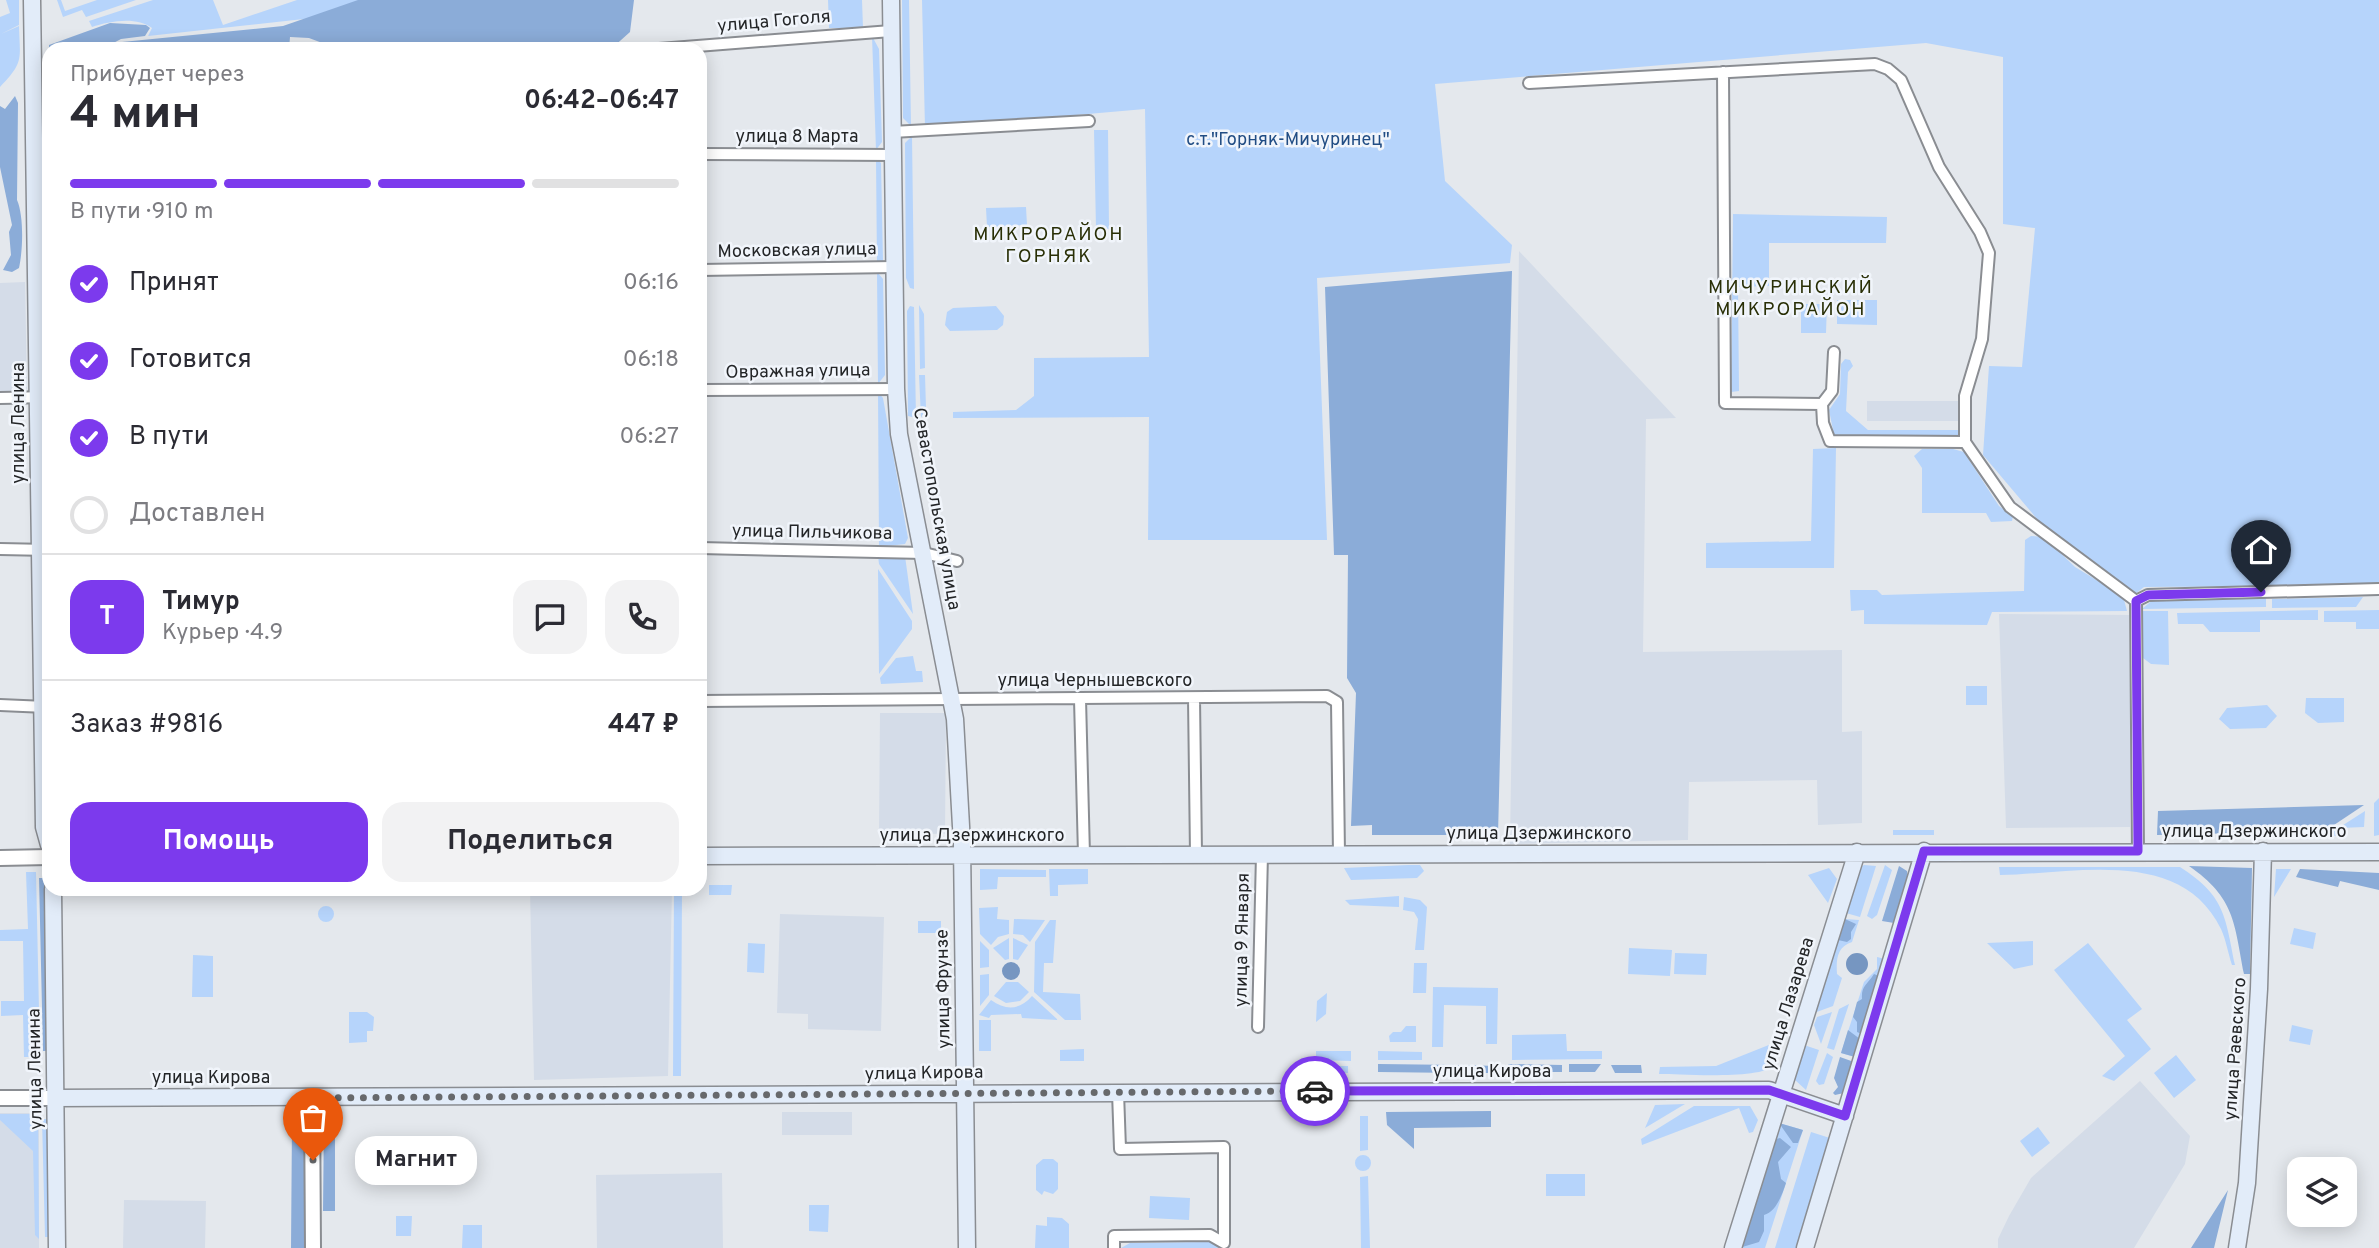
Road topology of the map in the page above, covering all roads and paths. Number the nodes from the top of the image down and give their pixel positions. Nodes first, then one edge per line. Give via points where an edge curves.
1 (32, 0) edge
2 (891, 0) edge
3 (891, 31) junction
4 (707, 45) edge
5 (1723, 72) junction
6 (1529, 83) dead end
7 (1088, 121) dead end
8 (892, 132) junction
9 (707, 154) edge
10 (893, 155) junction
11 (42, 189) edge
12 (894, 267) junction
13 (707, 270) edge
14 (1834, 352) dead end
15 (896, 389) junction
16 (707, 390) edge
17 (0, 398) edge
18 (42, 398) edge
19 (1822, 404) junction
20 (1965, 442) junction
21 (707, 548) edge
22 (0, 549) edge
23 (42, 550) edge
24 (924, 553) junction
25 (957, 561) dead end
26 (2379, 589) edge
27 (2136, 601) junction
28 (1194, 698) junction
29 (1080, 699) junction
30 (951, 700) junction
31 (707, 701) edge
32 (0, 705) edge
33 (42, 707) edge
34 (1924, 851) junction
35 (2138, 851) junction
36 (1857, 852) junction
37 (2263, 852) junction
38 (2379, 852) edge
39 (1196, 854) junction
40 (1262, 854) junction
41 (1339, 854) junction
42 (962, 855) junction
43 (1084, 855) junction
44 (707, 856) edge
45 (42, 857) edge
46 (0, 858) edge
47 (53, 896) edge
48 (1258, 1027) dead end
49 (1118, 1092) junction
50 (965, 1093) junction
51 (1782, 1093) junction
52 (0, 1098) edge
53 (56, 1098) junction
54 (312, 1098) junction
55 (1845, 1116) junction
56 (57, 1248) edge
57 (313, 1248) edge
58 (967, 1248) edge
59 (1114, 1248) edge
60 (1733, 1248) edge
61 (1805, 1248) edge
62 (2237, 1248) edge

1 - 11 main road, улица Ленина
2 - 3 main road, Севастопольская улица
3 - 4 street, улица Гоголя
3 - 8 main road, Севастопольская улица
5 - 6 street
5 - 19 street via 1725,403
5 - 20 street via 1875,64 1900,80 1938,167 1989,253 1982,339 1965,396
7 - 8 street
8 - 10 main road, Севастопольская улица
9 - 10 street, улица 8 Марта
10 - 12 main road, Севастопольская улица
12 - 13 street, Московская улица
12 - 15 main road, Севастопольская улица
14 - 19 street via 1832,391
15 - 16 street, Овражная улица
15 - 24 main road, Севастопольская улица via 899,434
17 - 18 street
19 - 20 street via 1830,440
20 - 27 street via 2010,507
21 - 24 street, улица Пильчикова
22 - 23 street
24 - 25 street, улица Пильчикова
24 - 30 main road, Севастопольская улица
26 - 27 street via 2148,595
27 - 35 street
28 - 29 street, улица Чернышевского
28 - 39 street
28 - 41 street, улица Чернышевского via 1327,696 1337,702
29 - 30 street, улица Чернышевского
29 - 43 street
30 - 31 street, улица Чернышевского
30 - 42 main road, Севастопольская улица
32 - 33 street
34 - 35 main road, улица Дзержинского
34 - 36 main road, улица Дзержинского
34 - 55 main road
35 - 37 main road, улица Дзержинского
36 - 41 main road, улица Дзержинского
36 - 51 main road, улица Лазарева
37 - 38 main road, улица Дзержинского
37 - 62 main road, улица Раевского via 2247,1184
39 - 40 main road, улица Дзержинского
39 - 43 main road, улица Дзержинского
40 - 41 main road, улица Дзержинского
40 - 48 street, улица 9 Января
42 - 43 main road, улица Дзержинского
42 - 44 main road, улица Дзержинского
42 - 50 main road, улица Фрунзе
45 - 46 street
47 - 53 main road, улица Ленина
49 - 50 main road, улица Кирова
49 - 51 main road, улица Кирова
49 - 59 street via 1120,1149 1224,1147 1224,1243 1210,1236 1115,1236
50 - 54 main road, улица Кирова
50 - 58 main road, улица Фрунзе
51 - 55 main road, улица Кирова
51 - 60 main road, улица Лазарева
52 - 53 street, улица Кирова
53 - 54 main road, улица Кирова
53 - 56 main road, улица Ленина
54 - 57 street
55 - 61 main road

